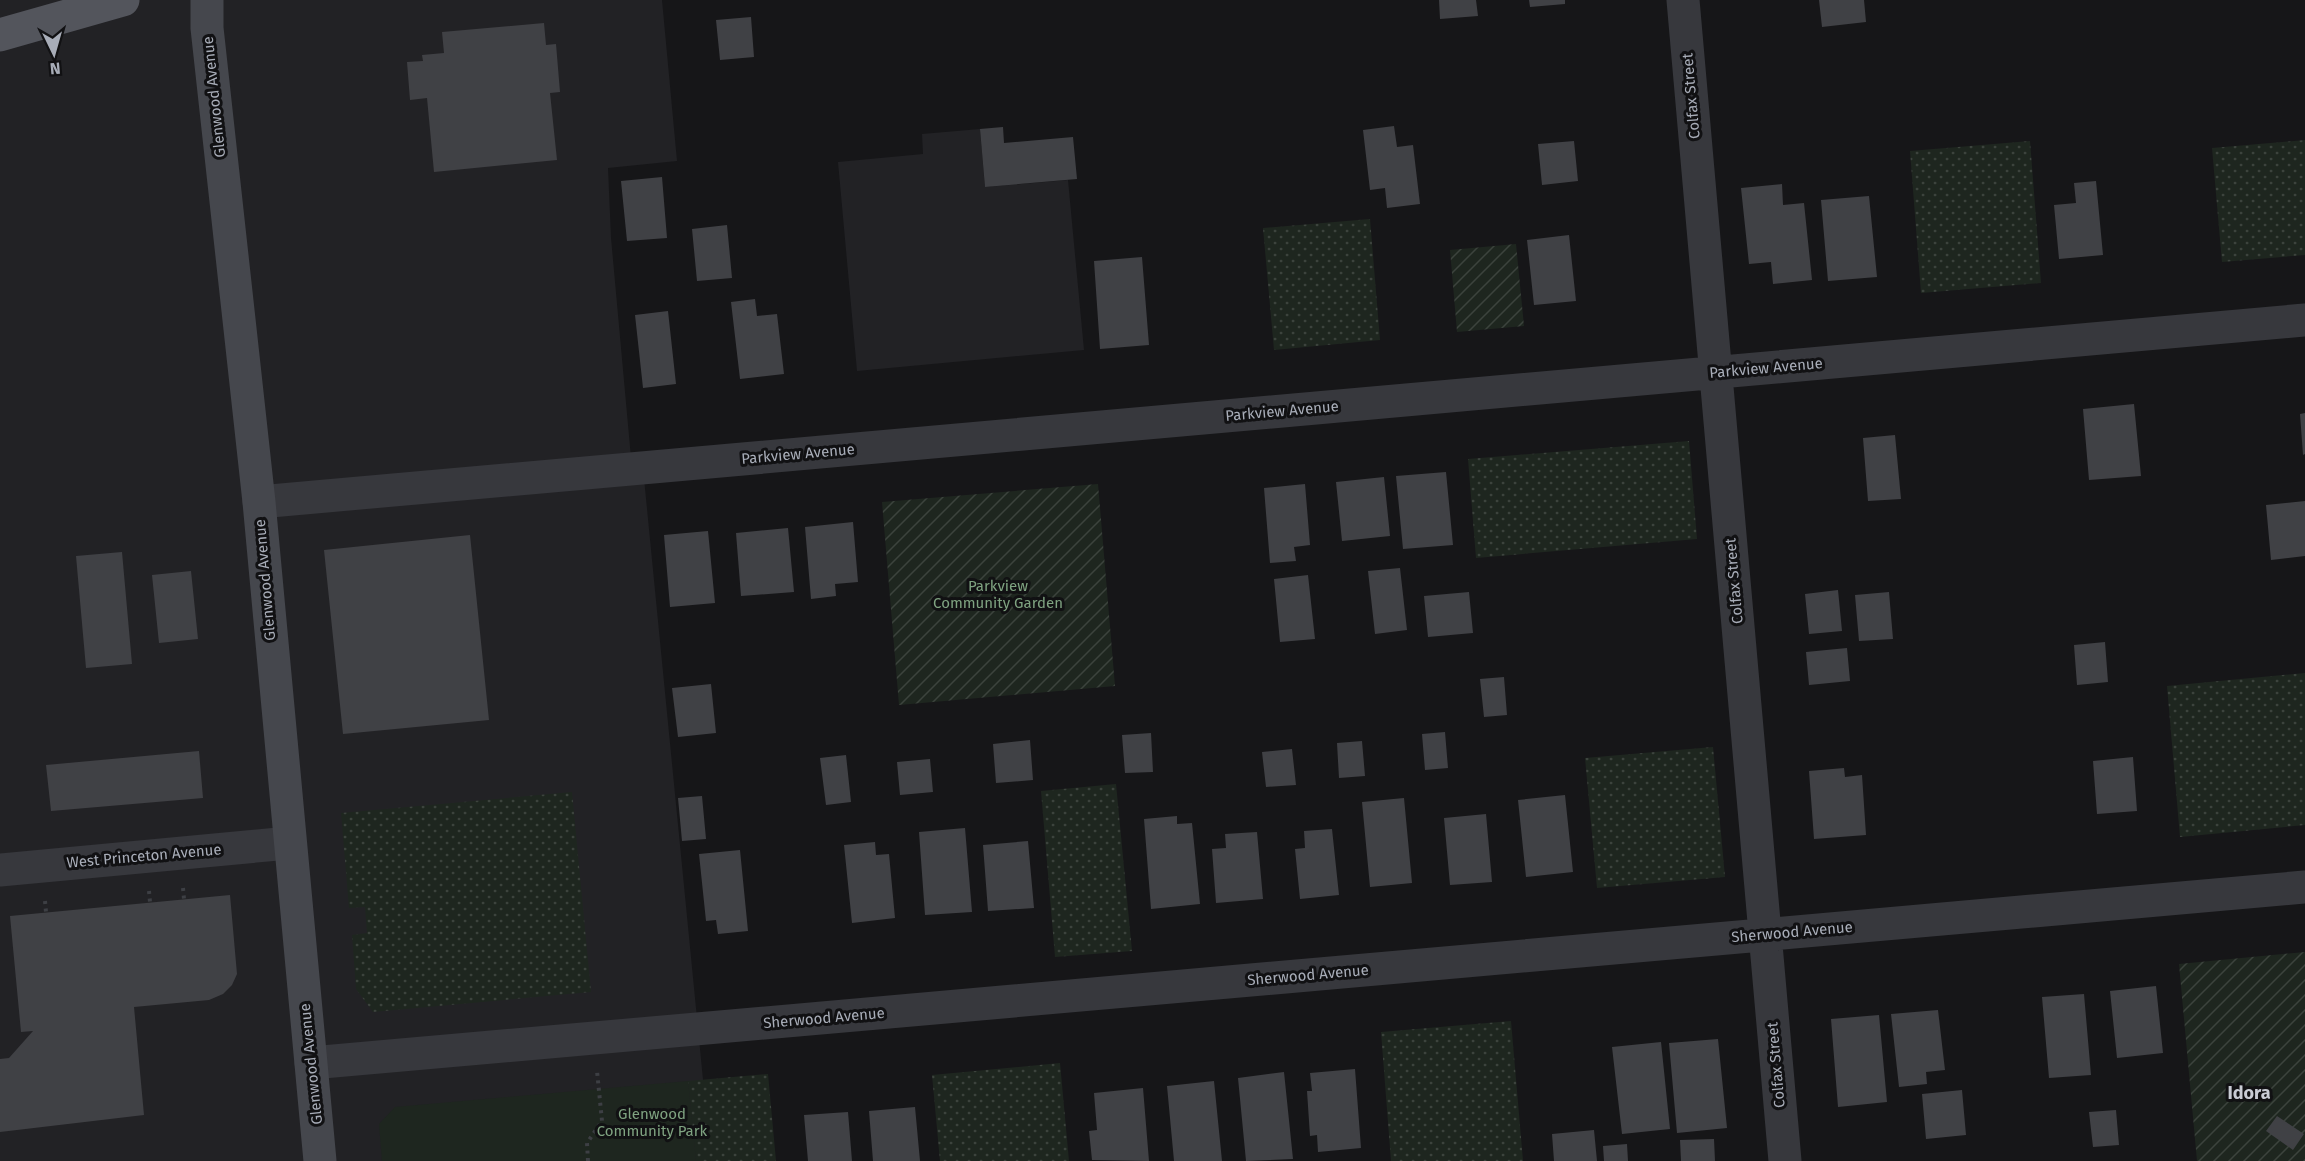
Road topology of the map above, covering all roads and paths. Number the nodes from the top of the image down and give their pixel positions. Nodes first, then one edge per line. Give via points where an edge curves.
1 (123, 0) edge
2 (207, 0) edge
3 (1683, 0) edge
4 (0, 35) edge
5 (2305, 320) edge
6 (1715, 372) junction
7 (258, 502) junction
8 (289, 843) junction
9 (0, 870) edge
10 (183, 887) dead end
11 (2305, 887) edge
12 (149, 891) dead end
13 (184, 899) dead end
14 (45, 901) dead end
15 (150, 902) dead end
16 (46, 912) dead end
17 (1765, 935) junction
18 (594, 1038) junction
19 (311, 1062) junction
20 (320, 1161) edge
21 (588, 1161) edge
22 (1785, 1161) edge

1 - 4 main road
2 - 7 main road, Glenwood Avenue
3 - 6 street, Colfax Street
5 - 6 street, Parkview Avenue
6 - 7 street, Parkview Avenue
6 - 17 street, Colfax Street
7 - 8 main road, Glenwood Avenue
8 - 9 street, West Princeton Avenue
8 - 19 main road, Glenwood Avenue
10 - 13 path
11 - 17 street, Sherwood Avenue
12 - 15 path
14 - 16 path
17 - 18 street, Sherwood Avenue
17 - 22 street, Colfax Street
18 - 19 street, Sherwood Avenue
18 - 21 path via 602,1121 587,1143
19 - 20 main road, Glenwood Avenue

